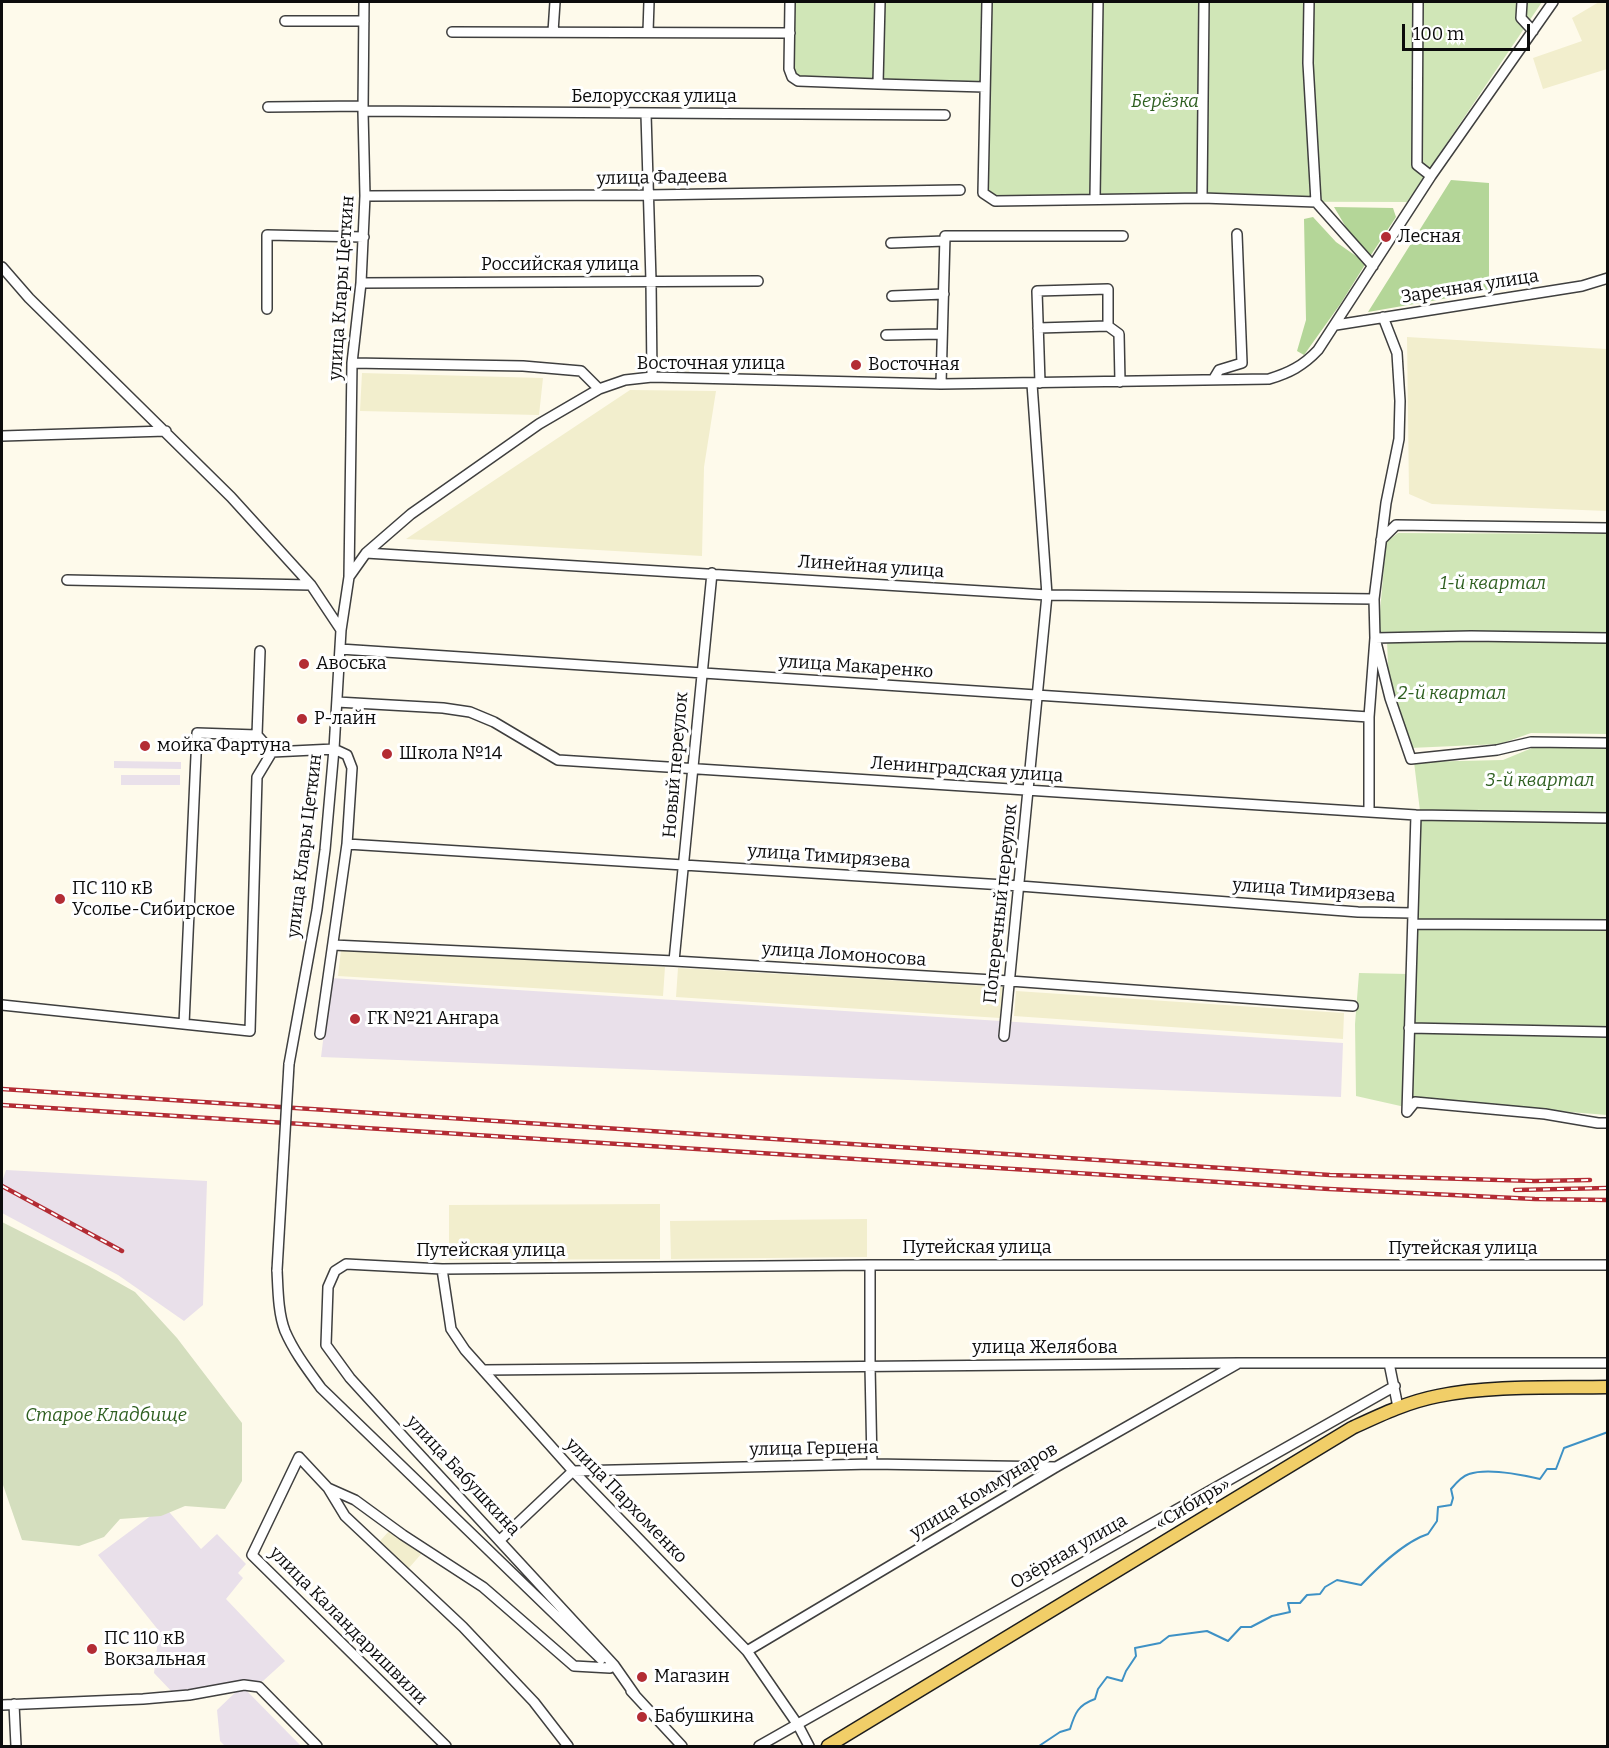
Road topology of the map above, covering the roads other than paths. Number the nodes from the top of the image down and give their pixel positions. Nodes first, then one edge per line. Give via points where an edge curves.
1 (364, 2) edge
2 (555, 2) edge
3 (649, 2) edge
4 (790, 2) edge
5 (880, 2) edge
6 (987, 2) edge
7 (1098, 2) edge
8 (1204, 2) edge
9 (1309, 2) edge
10 (1418, 2) edge
11 (1522, 2) edge
12 (1553, 2) edge
13 (285, 21) dead end
14 (364, 21) junction
15 (1533, 31) junction
16 (553, 32) junction
17 (648, 32) junction
18 (452, 33) dead end
19 (790, 33) junction
20 (878, 84) junction
21 (984, 87) junction
22 (268, 107) dead end
23 (363, 109) junction
24 (646, 114) junction
25 (945, 115) dead end
26 (1431, 176) junction
27 (960, 190) dead end
28 (647, 195) junction
29 (365, 196) junction
30 (1095, 198) junction
31 (1202, 198) junction
32 (1316, 202) junction
33 (1237, 234) dead end
34 (1123, 236) dead end
35 (364, 237) junction
36 (945, 241) junction
37 (891, 243) dead end
38 (1373, 266) junction
39 (2, 267) edge
40 (1608, 278) edge
41 (651, 281) junction
42 (758, 281) dead end
43 (362, 283) junction
44 (944, 294) junction
45 (892, 296) dead end
46 (267, 309) dead end
47 (1383, 317) junction
48 (1336, 325) junction
49 (1108, 326) junction
50 (1038, 328) junction
51 (942, 334) junction
52 (886, 335) dead end
53 (352, 363) junction
54 (652, 377) junction
55 (1213, 380) junction
56 (1120, 382) junction
57 (941, 384) junction
58 (1036, 384) junction
59 (599, 389) junction
60 (166, 431) junction
61 (2, 436) edge
62 (1608, 528) edge
63 (1381, 540) junction
64 (366, 553) junction
65 (712, 573) junction
66 (350, 577) junction
67 (67, 580) dead end
68 (311, 585) junction
69 (1047, 595) junction
70 (1374, 599) junction
71 (341, 630) junction
72 (1376, 638) junction
73 (1608, 638) edge
74 (340, 649) junction
75 (260, 651) dead end
76 (701, 674) junction
77 (1037, 695) junction
78 (337, 702) junction
79 (1369, 717) junction
80 (257, 735) junction
81 (1608, 743) edge
82 (334, 749) junction
83 (272, 752) junction
84 (692, 768) junction
85 (1029, 790) junction
86 (1370, 812) junction
87 (1416, 815) junction
88 (1608, 818) edge
89 (347, 844) junction
90 (684, 864) junction
91 (1020, 886) junction
92 (1413, 913) junction
93 (1413, 924) junction
94 (1608, 925) edge
95 (333, 945) junction
96 (674, 961) junction
97 (1010, 981) junction
98 (2, 1005) edge
99 (1353, 1006) dead end
100 (184, 1024) junction
101 (1409, 1028) junction
102 (1608, 1032) edge
103 (320, 1034) dead end
104 (1004, 1036) dead end
105 (1608, 1123) edge
106 (346, 1264) joint
107 (870, 1265) junction
108 (1608, 1265) edge
109 (442, 1269) junction
110 (1239, 1363) junction
111 (1389, 1363) junction
112 (1608, 1363) edge
113 (870, 1366) junction
114 (484, 1370) junction
115 (1395, 1386) junction
116 (1608, 1387) edge
117 (1398, 1407) junction
118 (872, 1464) junction
119 (1056, 1467) junction
120 (573, 1471) junction
121 (328, 1488) junction
122 (500, 1540) junction
123 (747, 1651) junction
124 (610, 1668) junction
125 (635, 1695) junction
126 (14, 1704) junction
127 (2, 1705) edge
128 (798, 1725) junction
129 (16, 1746) edge
130 (317, 1746) edge
131 (447, 1746) edge
132 (567, 1746) edge
133 (682, 1746) edge
134 (759, 1746) edge
135 (809, 1746) edge
136 (828, 1746) edge

1 - 14 street, улица Клары Цеткин
2 - 16 street
3 - 17 street
4 - 19 street
5 - 20 street
6 - 21 street
7 - 30 street
8 - 31 street
9 - 32 street via 1308,63
10 - 26 street via 1417,165
11 - 15 street via 1521,18
12 - 15 street, Восточная улица
13 - 14 street
14 - 23 street, улица Клары Цеткин
15 - 26 street, Восточная улица
16 - 17 street
16 - 18 street
17 - 19 street
19 - 20 street via 789,69 798,81
20 - 21 street
21 - 30 street via 983,193 995,201
22 - 23 street, Белорусская улица
23 - 24 street, Белорусская улица
23 - 29 street, улица Клары Цеткин
24 - 25 street, Белорусская улица
24 - 28 street
26 - 38 street, Восточная улица
27 - 28 street, улица Фадеева
28 - 29 street, улица Фадеева
28 - 41 street
29 - 35 street, улица Клары Цеткин
30 - 31 street
31 - 32 street
32 - 38 street
33 - 55 street via 1242,363 1219,370
34 - 36 street via 945,236
35 - 43 street, улица Клары Цеткин
35 - 46 street via 267,235
36 - 37 street
36 - 44 street
38 - 48 street, Восточная улица
39 - 60 street
40 - 47 street, Заречная улица via 1582,286
41 - 42 street, Российская улица
41 - 43 street, Российская улица
41 - 54 street
43 - 53 street, улица Клары Цеткин
44 - 45 street
44 - 51 street
47 - 48 street, Заречная улица
47 - 63 street via 1397,353 1400,439
48 - 55 street, Восточная улица via 1305,364 1288,373 1269,379
49 - 50 street
49 - 50 street, Поперечный переулок via 1108,289 1037,291
49 - 56 street via 1119,334
50 - 58 street, Поперечный переулок
51 - 52 street
51 - 57 street
53 - 59 street via 581,371
53 - 66 street, улица Клары Цеткин
54 - 57 street, Восточная улица
54 - 59 street, Восточная улица
55 - 56 street, Восточная улица
56 - 58 street, Восточная улица
57 - 58 street, Восточная улица
58 - 69 street, Поперечный переулок
59 - 64 street, Восточная улица via 539,424 411,514
60 - 61 street
60 - 68 street
62 - 63 street via 1396,525
63 - 70 street
64 - 65 street, Линейная улица
64 - 66 street, Восточная улица
65 - 69 street, Линейная улица
65 - 76 street, Новый переулок
66 - 71 street, Восточная улица
67 - 68 street
68 - 71 street
69 - 70 street, Линейная улица
69 - 77 street, Поперечный переулок
70 - 72 street
71 - 74 street, улица Клары Цеткин
72 - 73 street
72 - 79 street
72 - 81 street via 1390,698 1411,759 1497,750 1531,742
74 - 76 street, улица Макаренко
74 - 78 street, улица Клары Цеткин
75 - 80 street
76 - 77 street, улица Макаренко
76 - 84 street, Новый переулок
77 - 79 street, улица Макаренко
77 - 85 street, Поперечный переулок
78 - 82 street, улица Клары Цеткин
78 - 84 street, Ленинградская улица via 470,712 558,760
79 - 86 street
80 - 83 street
80 - 100 street via 196,733
82 - 83 street
82 - 89 street via 347,755 352,768
82 - 124 street, улица Клары Цеткин, bridge via 317,910 289,1064 277,1270 285,1330 321,1388
83 - 100 street via 257,777 250,1030
84 - 85 street, Ленинградская улица
84 - 90 street, Новый переулок
85 - 86 street, Ленинградская улица
85 - 91 street, Поперечный переулок
86 - 87 street, Ленинградская улица
87 - 88 street, Ленинградская улица
87 - 92 street
89 - 90 street, улица Тимирязева
89 - 95 street
90 - 91 street, улица Тимирязева
90 - 96 street, Новый переулок
91 - 92 street, улица Тимирязева
91 - 97 street, Поперечный переулок
92 - 93 street
93 - 94 street
93 - 101 street
95 - 96 street, улица Ломоносова
95 - 103 street
96 - 97 street, улица Ломоносова
97 - 99 street, улица Ломоносова
97 - 104 street, Поперечный переулок
98 - 100 street
101 - 102 street
101 - 105 street via 1407,1112 1415,1102
106 - 109 street, Путейская улица
106 - 122 street, улица Бабушкина via 335,1271 328,1287 326,1345 372,1403
107 - 108 street, Путейская улица
107 - 109 street, Путейская улица
107 - 113 street
109 - 114 street, улица Пархоменко via 451,1329
110 - 111 street, улица Желябова
110 - 113 street, улица Желябова
110 - 119 street, улица Коммунаров
111 - 112 street, улица Желябова
111 - 115 street
113 - 114 street, улица Желябова
113 - 118 street
114 - 120 street, улица Пархоменко
115 - 117 street
115 - 128 street, Озёрная улица
116 - 117 main road, «Сибирь» via 1479,1391 1438,1396
117 - 136 main road, «Сибирь» via 1352,1428
118 - 119 street, улица Герцена
118 - 120 street, улица Герцена
119 - 123 street, улица Коммунаров
120 - 122 street
120 - 123 street, улица Пархоменко
121 - 124 street via 356,1500 483,1587 574,1666
121 - 131 street, улица Каландаришвили via 299,1457 252,1555
121 - 132 street via 345,1516 463,1627 534,1702
122 - 125 street, улица Бабушкина via 614,1665
123 - 128 street, улица Пархоменко
124 - 125 street, улица Клары Цеткин
125 - 133 street
126 - 127 street
126 - 129 street
126 - 130 street via 143,1699 244,1685 259,1687
128 - 134 street, Озёрная улица
128 - 135 street, улица Пархоменко

